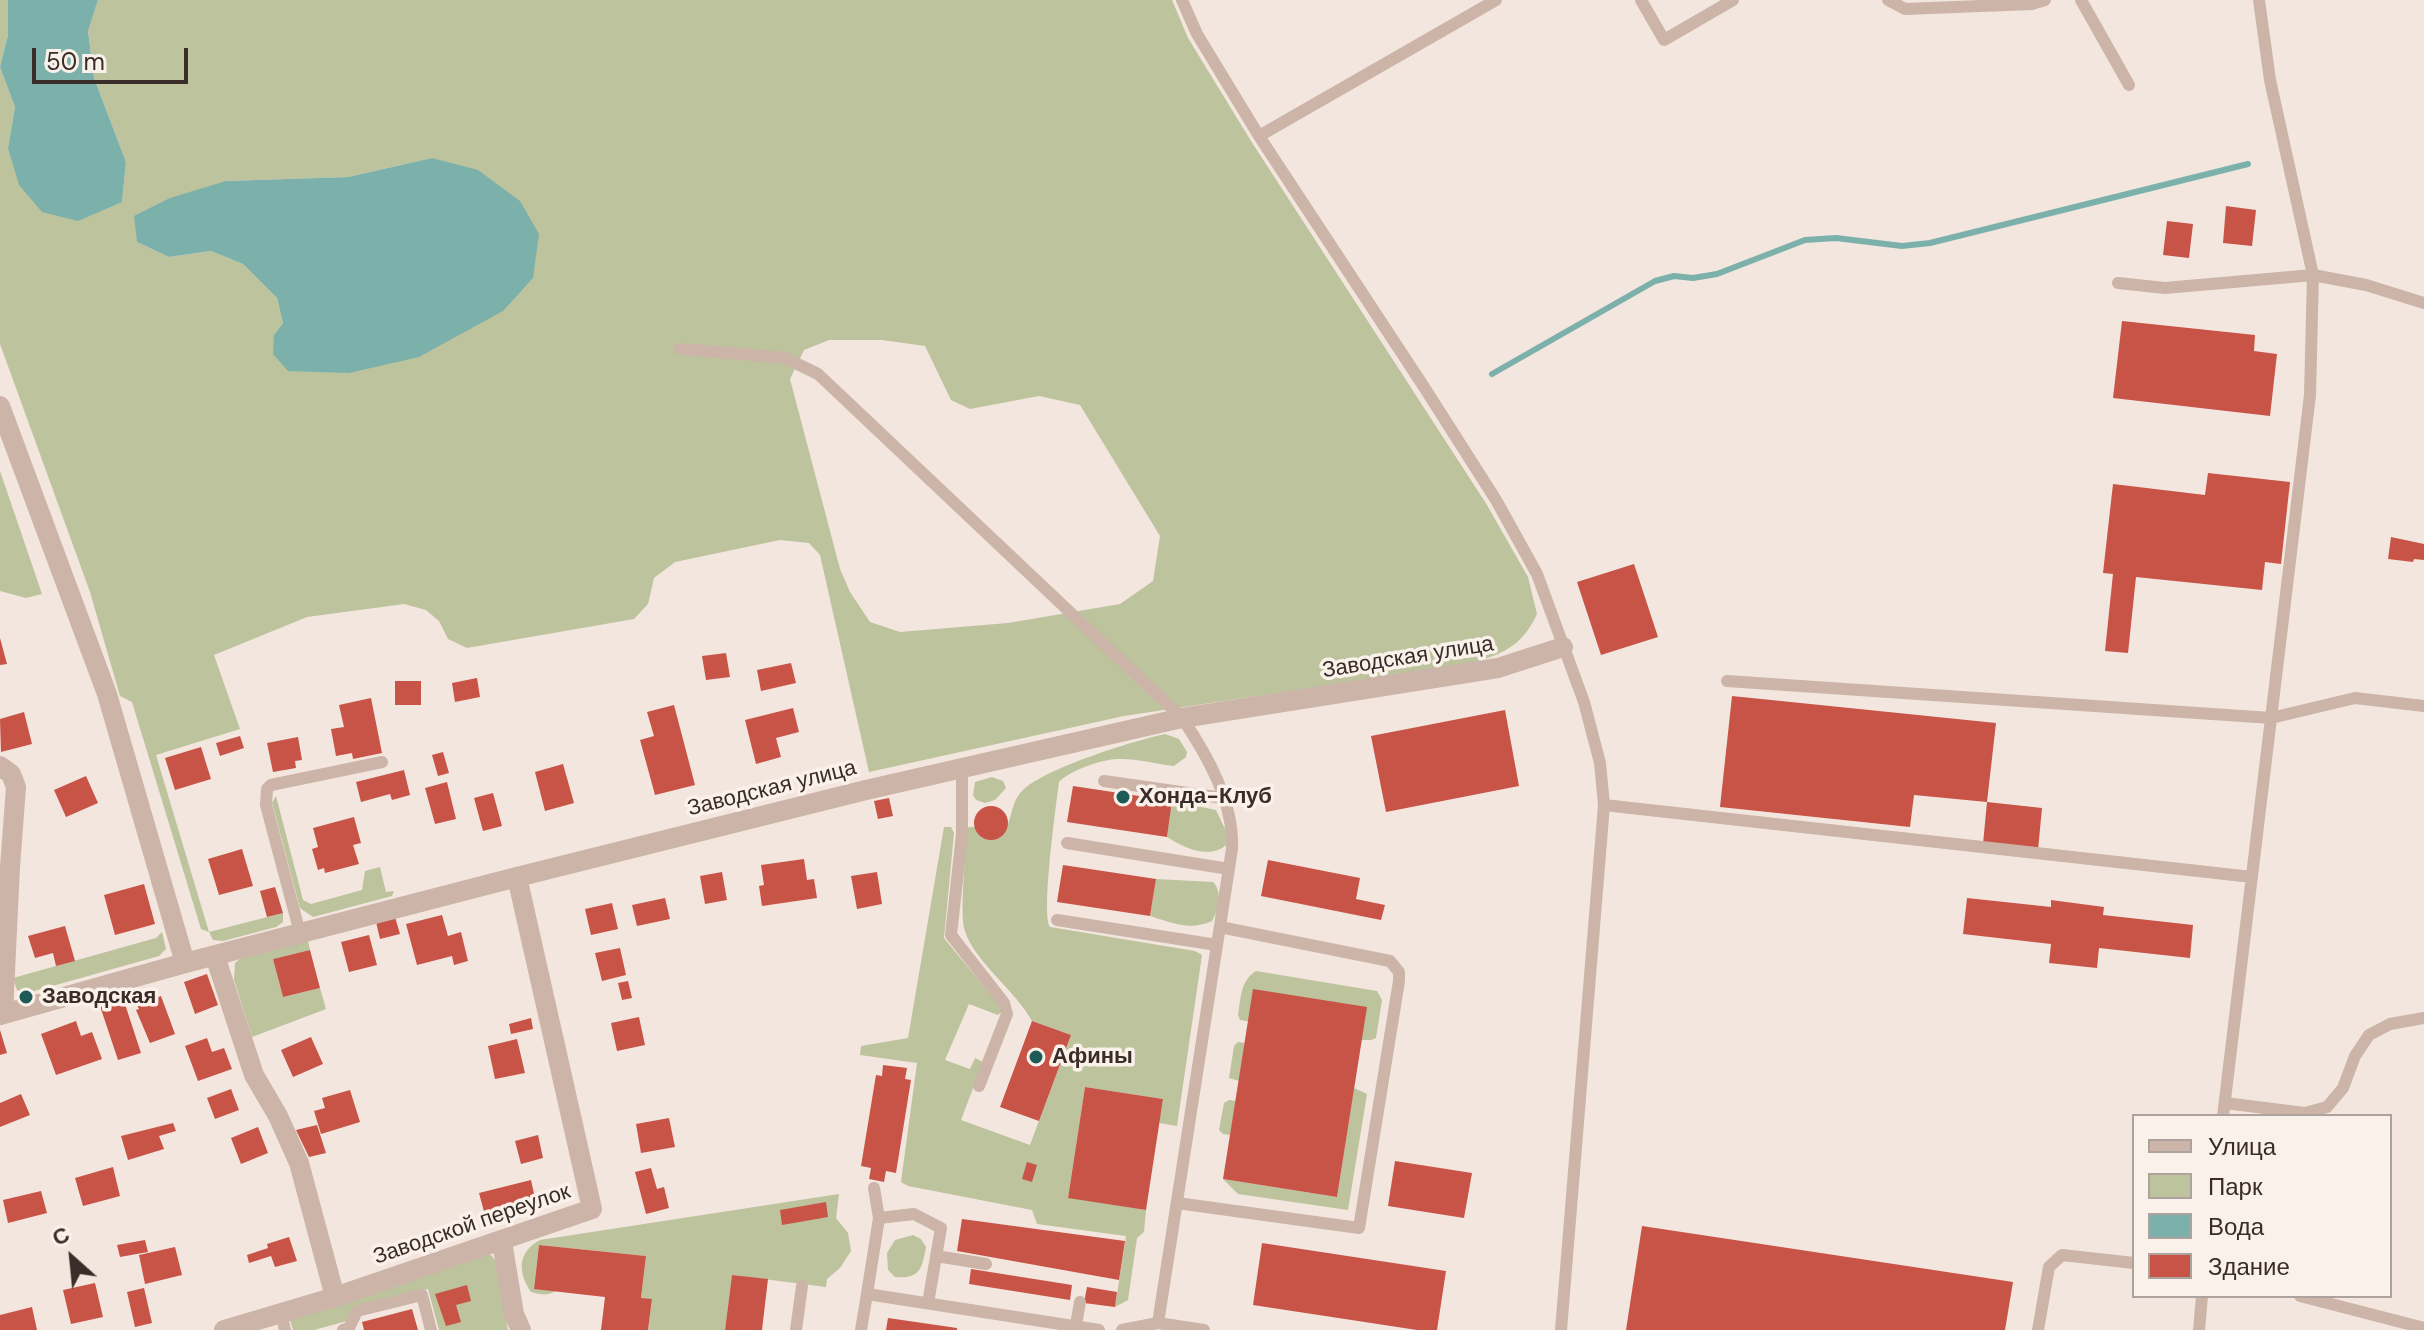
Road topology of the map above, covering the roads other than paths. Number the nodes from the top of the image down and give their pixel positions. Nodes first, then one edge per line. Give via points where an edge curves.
1 (1182, 0) edge
2 (1496, 0) edge
3 (1641, 0) edge
4 (1733, 0) edge
5 (1888, 0) edge
6 (2045, 0) edge
7 (2081, 0) edge
8 (2259, 0) edge
9 (2129, 85) dead end
10 (1259, 136) junction
11 (2313, 275) junction
12 (2118, 283) dead end
13 (2424, 303) edge
14 (680, 349) dead end
15 (0, 406) edge
16 (1563, 647) junction
17 (1727, 681) dead end
18 (2424, 706) edge
19 (1182, 718) junction
20 (2271, 718) junction
21 (382, 762) dead end
22 (0, 766) edge
23 (962, 768) junction
24 (1104, 781) dead end
25 (1223, 798) junction
26 (1604, 805) junction
27 (1067, 843) dead end
28 (1229, 869) junction
29 (517, 877) junction
30 (2252, 877) junction
31 (1057, 920) dead end
32 (1220, 927) junction
33 (300, 933) junction
34 (1217, 945) junction
35 (215, 956) junction
36 (185, 963) junction
37 (2, 1015) edge
38 (2424, 1018) edge
39 (979, 1086) dead end
40 (2224, 1110) edge
41 (874, 1188) dead end
42 (1177, 1203) junction
43 (879, 1218) junction
44 (502, 1242) junction
45 (936, 1256) junction
46 (2132, 1263) edge
47 (986, 1264) dead end
48 (802, 1286) dead end
49 (867, 1294) junction
50 (335, 1297) junction
51 (2202, 1298) edge
52 (2308, 1298) edge
53 (1080, 1302) dead end
54 (928, 1303) junction
55 (283, 1322) edge
56 (1158, 1323) junction
57 (1076, 1325) junction
58 (2424, 1328) edge
59 (224, 1330) edge
60 (343, 1330) edge
61 (431, 1330) edge
62 (521, 1330) edge
63 (796, 1330) edge
64 (861, 1330) edge
65 (1099, 1330) edge
66 (1122, 1330) edge
67 (1204, 1330) edge
68 (1561, 1330) edge
69 (2038, 1330) edge
70 (2199, 1330) edge

1 - 10 lane
2 - 10 lane
3 - 4 lane via 1664,40
5 - 6 lane via 1905,9
7 - 9 lane
8 - 11 lane via 2270,80
10 - 16 lane via 1496,500 1537,574
11 - 12 lane via 2165,288
11 - 13 lane
11 - 20 lane via 2310,395
14 - 19 lane via 785,358 818,374
15 - 36 street via 107,694
16 - 19 street, Заводская улица via 1498,668
16 - 26 lane via 1600,763
17 - 20 lane
18 - 20 lane via 2355,698
19 - 23 street, Заводская улица
19 - 25 lane
20 - 30 lane
21 - 33 lane via 267,789 266,805
22 - 37 street via 16,787
23 - 29 street, Заводская улица
23 - 39 lane via 962,834 951,935 1007,1014
24 - 25 lane
25 - 28 lane via 1232,829
26 - 30 lane
26 - 68 lane
27 - 28 lane
28 - 32 lane
29 - 33 street, Заводская улица
29 - 44 street, Заводской переулок via 592,1209
30 - 40 lane
31 - 34 lane
32 - 34 lane
32 - 42 lane via 1390,961 1399,972 1397,997 1359,1228
33 - 35 street, Заводская улица
34 - 42 lane
35 - 36 street, Заводская улица
35 - 50 street via 254,1075 299,1163
36 - 37 street, Заводская улица
38 - 40 lane via 2390,1024 2369,1035 2343,1088 2327,1107 2305,1113
41 - 43 lane
42 - 56 lane
43 - 45 lane via 914,1214 941,1228
43 - 49 lane
44 - 50 street, Заводской переулок
44 - 62 street
45 - 47 lane
45 - 54 lane
46 - 69 lane via 2062,1255 2049,1267
48 - 63 lane
49 - 54 lane
49 - 64 lane
50 - 55 street, Заводской переулок
51 - 70 lane
52 - 58 lane
53 - 57 lane
54 - 57 lane
55 - 59 street, Заводской переулок
56 - 66 lane
56 - 67 lane
57 - 65 lane
60 - 61 lane via 357,1311 422,1295

